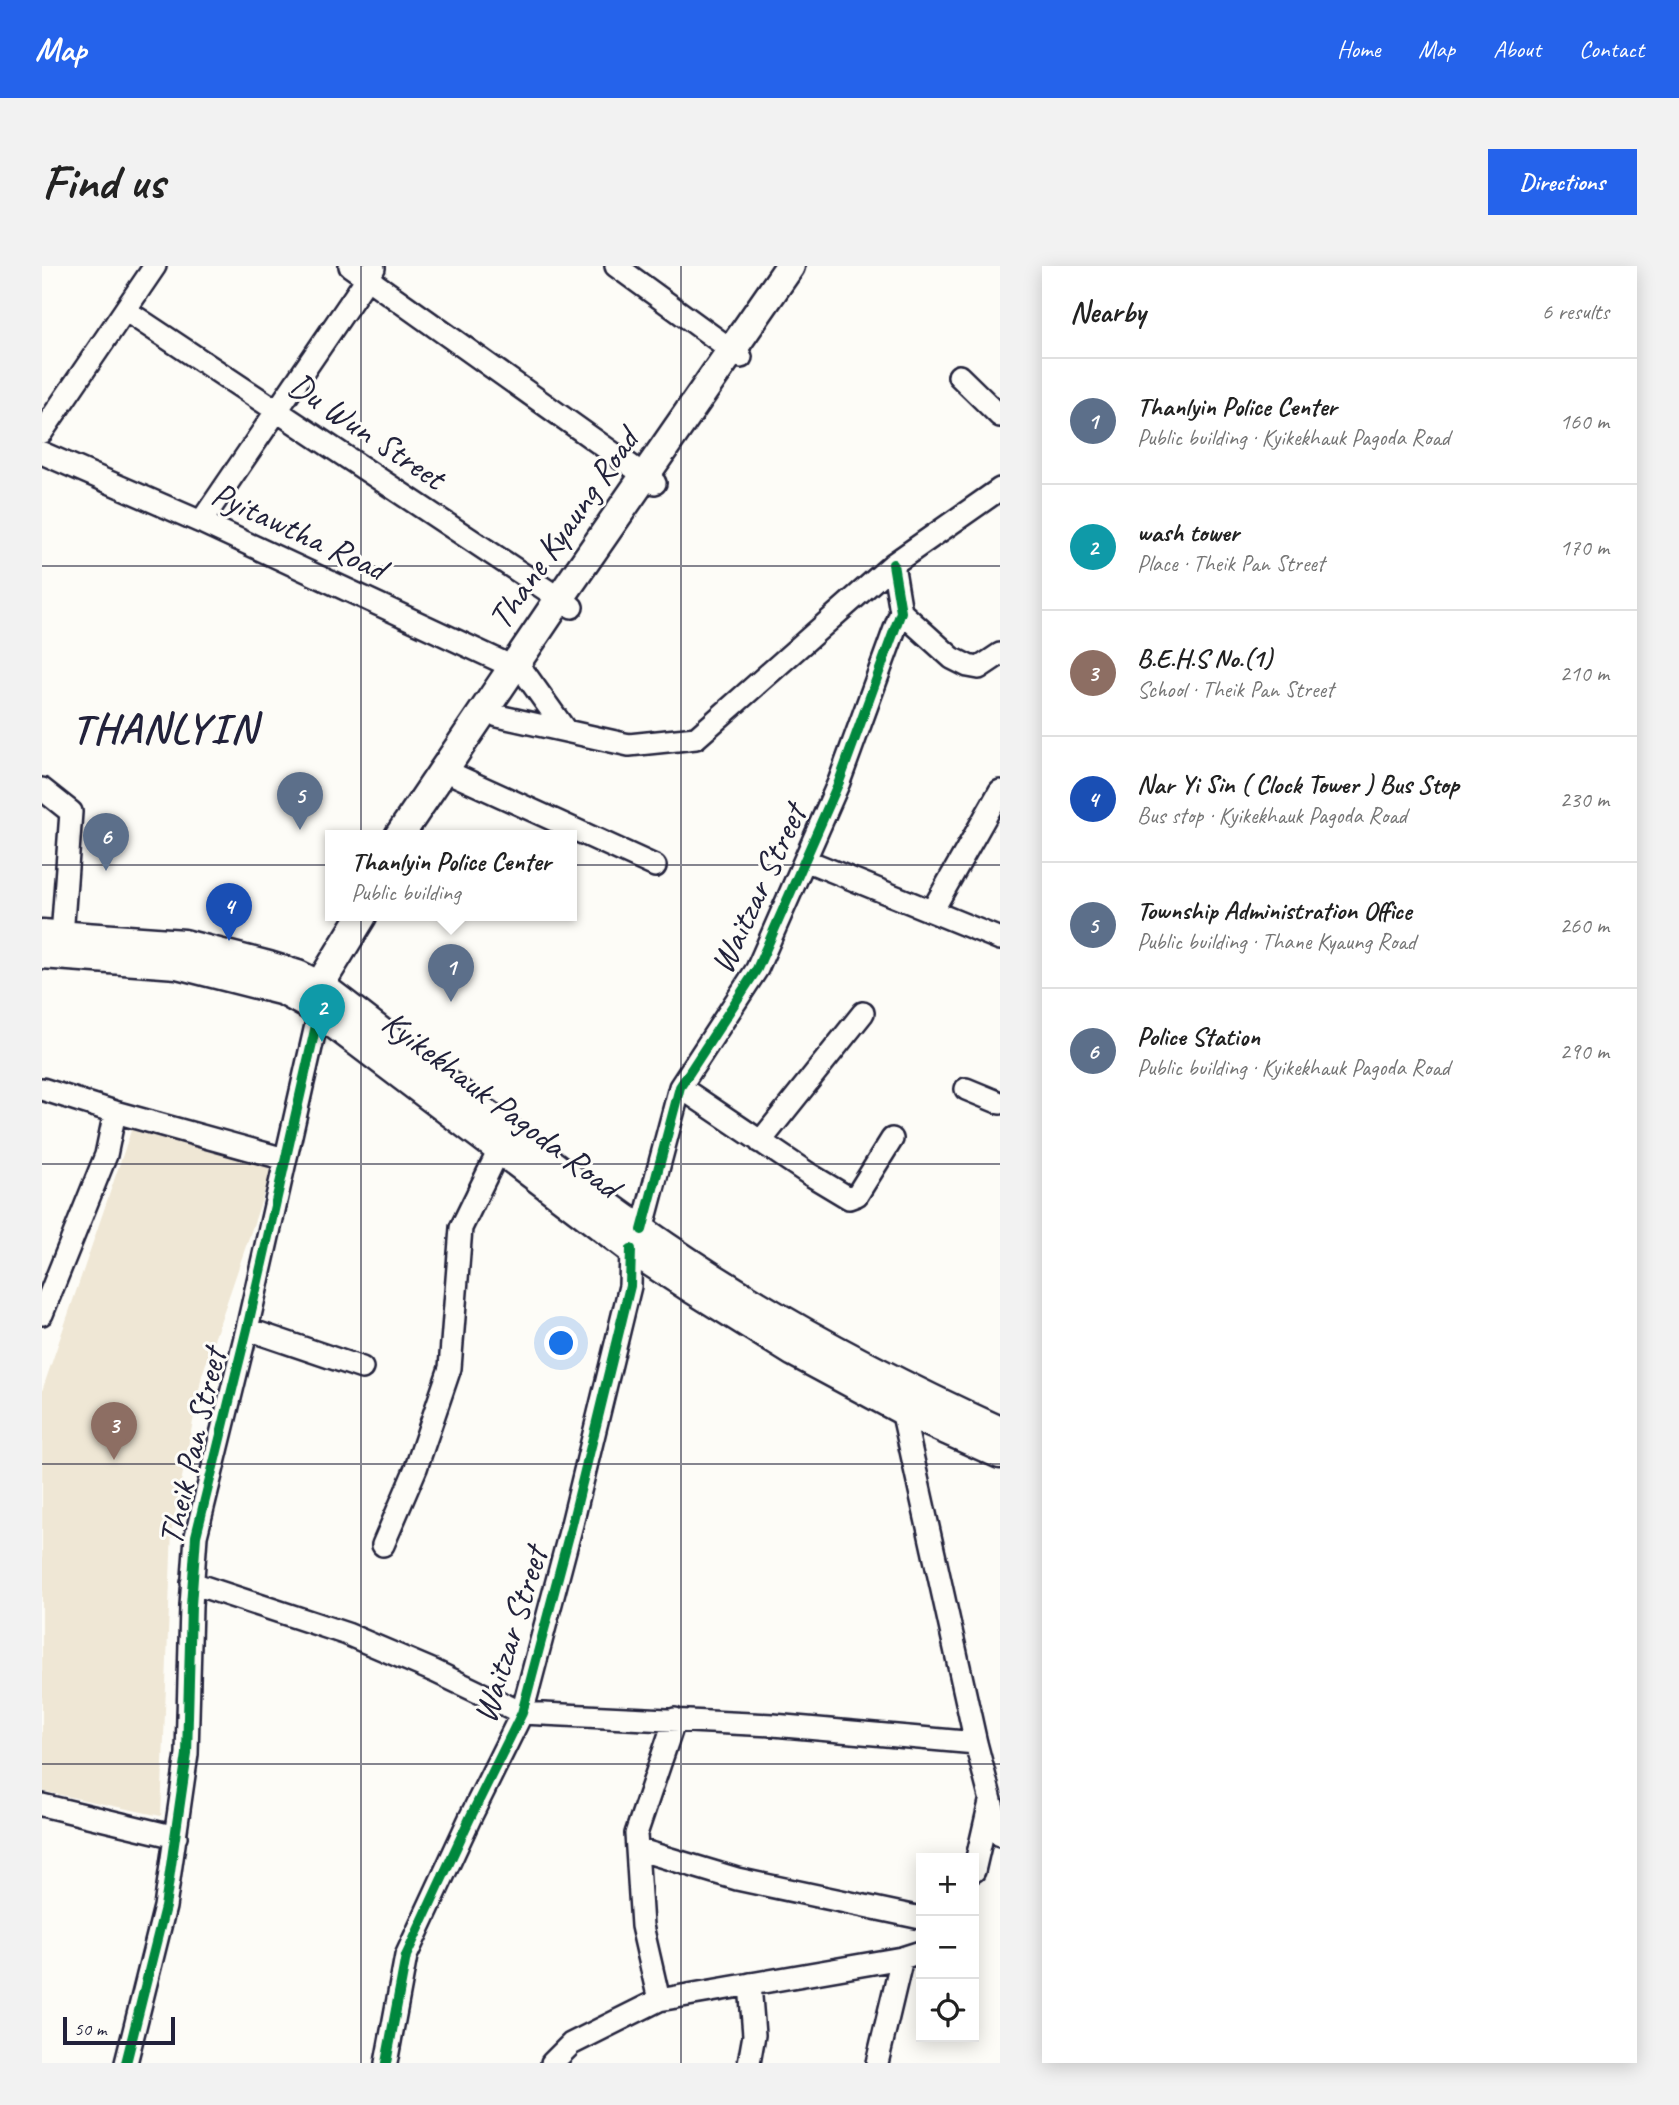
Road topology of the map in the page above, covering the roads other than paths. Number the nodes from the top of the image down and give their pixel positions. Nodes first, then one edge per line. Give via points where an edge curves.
1 (155, 266) edge
2 (616, 266) edge
3 (790, 266) edge
4 (803, 266) edge
5 (364, 270) edge
6 (125, 310) junction
7 (736, 354) junction
8 (959, 376) dead end
9 (277, 411) junction
10 (1000, 416) edge
11 (42, 432) edge
12 (42, 453) edge
13 (650, 479) junction
14 (1000, 489) edge
15 (201, 522) junction
16 (893, 564) junction
17 (566, 603) junction
18 (901, 612) junction
19 (1000, 654) edge
20 (519, 671) junction
21 (498, 716) junction
22 (566, 732) junction
23 (457, 776) junction
24 (42, 789) edge
25 (1000, 792) edge
26 (403, 830) edge
27 (421, 830) edge
28 (576, 830) edge
29 (577, 831) edge
30 (805, 860) junction
31 (655, 866) dead end
32 (932, 911) junction
33 (341, 921) edge
34 (359, 921) edge
35 (1000, 939) edge
36 (52, 944) edge
37 (306, 991) junction
38 (863, 1013) dead end
39 (680, 1087) junction
40 (42, 1088) edge
41 (966, 1089) dead end
42 (1000, 1103) edge
43 (115, 1112) junction
44 (892, 1139) dead end
45 (760, 1142) junction
46 (499, 1150) junction
47 (285, 1159) junction
48 (637, 1240) junction
49 (42, 1314) edge
50 (247, 1329) junction
51 (362, 1368) dead end
52 (902, 1410) junction
53 (1000, 1431) edge
54 (1000, 1454) edge
55 (383, 1545) dead end
56 (192, 1583) junction
57 (522, 1713) junction
58 (675, 1719) junction
59 (976, 1743) junction
60 (991, 1800) junction
61 (42, 1805) edge
62 (1000, 1835) edge
63 (176, 1837) junction
64 (637, 1849) junction
65 (978, 1853) edge
66 (916, 1917) edge
67 (912, 1955) edge
68 (750, 1984) junction
69 (659, 2000) junction
70 (391, 2062) edge
71 (126, 2063) edge
72 (552, 2063) edge
73 (749, 2063) edge
74 (877, 2063) edge

1 - 6 street
2 - 7 street
3 - 7 main road, Thane Kyaung Road
4 - 7 main road, Thane Kyaung Road
5 - 9 street
5 - 13 street
6 - 9 street, Du Wun Street
6 - 11 street
7 - 13 main road, Thane Kyaung Road
8 - 10 street
9 - 15 street
9 - 17 street, Du Wun Street
12 - 15 street, Pyitawtha Road
13 - 17 main road, Thane Kyaung Road
14 - 16 street
15 - 20 street, Pyitawtha Road
16 - 18 street, Waitzar Street
16 - 22 street via 696,738 629,745
17 - 20 main road, Thane Kyaung Road
18 - 19 street via 961,664 979,668
18 - 30 street, Waitzar Street via 839,782
20 - 21 main road, Thane Kyaung Road
20 - 22 street
20 - 26 main road, Thane Kyaung Road
21 - 22 street
21 - 23 main road, Thane Kyaung Road
23 - 27 main road, Thane Kyaung Road
23 - 28 street
24 - 36 street via 71,812
25 - 32 street
29 - 31 street
30 - 32 street
30 - 39 street, Waitzar Street via 757,969
32 - 35 street
33 - 37 main road
34 - 37 main road
36 - 37 main road, Kyikekhauk Pagoda Road via 184,944
37 - 46 main road, Kyikekhauk Pagoda Road
37 - 47 street, Theik Pan Street
37 - 48 main road, Kyikekhauk Pagoda Road
38 - 45 street
39 - 45 street
39 - 48 street, Waitzar Street
40 - 43 street
41 - 42 street
43 - 47 street
43 - 49 street via 106,1155
44 - 45 street via 853,1198
46 - 48 main road, Kyikekhauk Pagoda Road
46 - 55 street via 461,1228 450,1368 416,1468
47 - 50 street, Theik Pan Street
48 - 52 main road, Kyikekhauk Pagoda Road via 794,1352
48 - 53 main road, Kyikekhauk Pagoda Road via 913,1391
48 - 57 street, Waitzar Street via 630,1286
50 - 51 street
50 - 56 street, Theik Pan Street via 196,1536
52 - 54 main road, Kyikekhauk Pagoda Road
52 - 59 street
56 - 57 street via 347,1633
56 - 63 street, Theik Pan Street via 187,1754
57 - 58 street
57 - 70 street, Waitzar Street via 406,1956
58 - 59 street
58 - 64 street via 636,1834
59 - 60 street
60 - 62 street
60 - 65 street
61 - 63 street
63 - 71 street, Theik Pan Street via 165,1907
64 - 66 street via 737,1879
64 - 69 street via 642,1926
67 - 68 street
67 - 74 street
68 - 69 street
68 - 73 street via 754,2035
69 - 72 street via 571,2044

